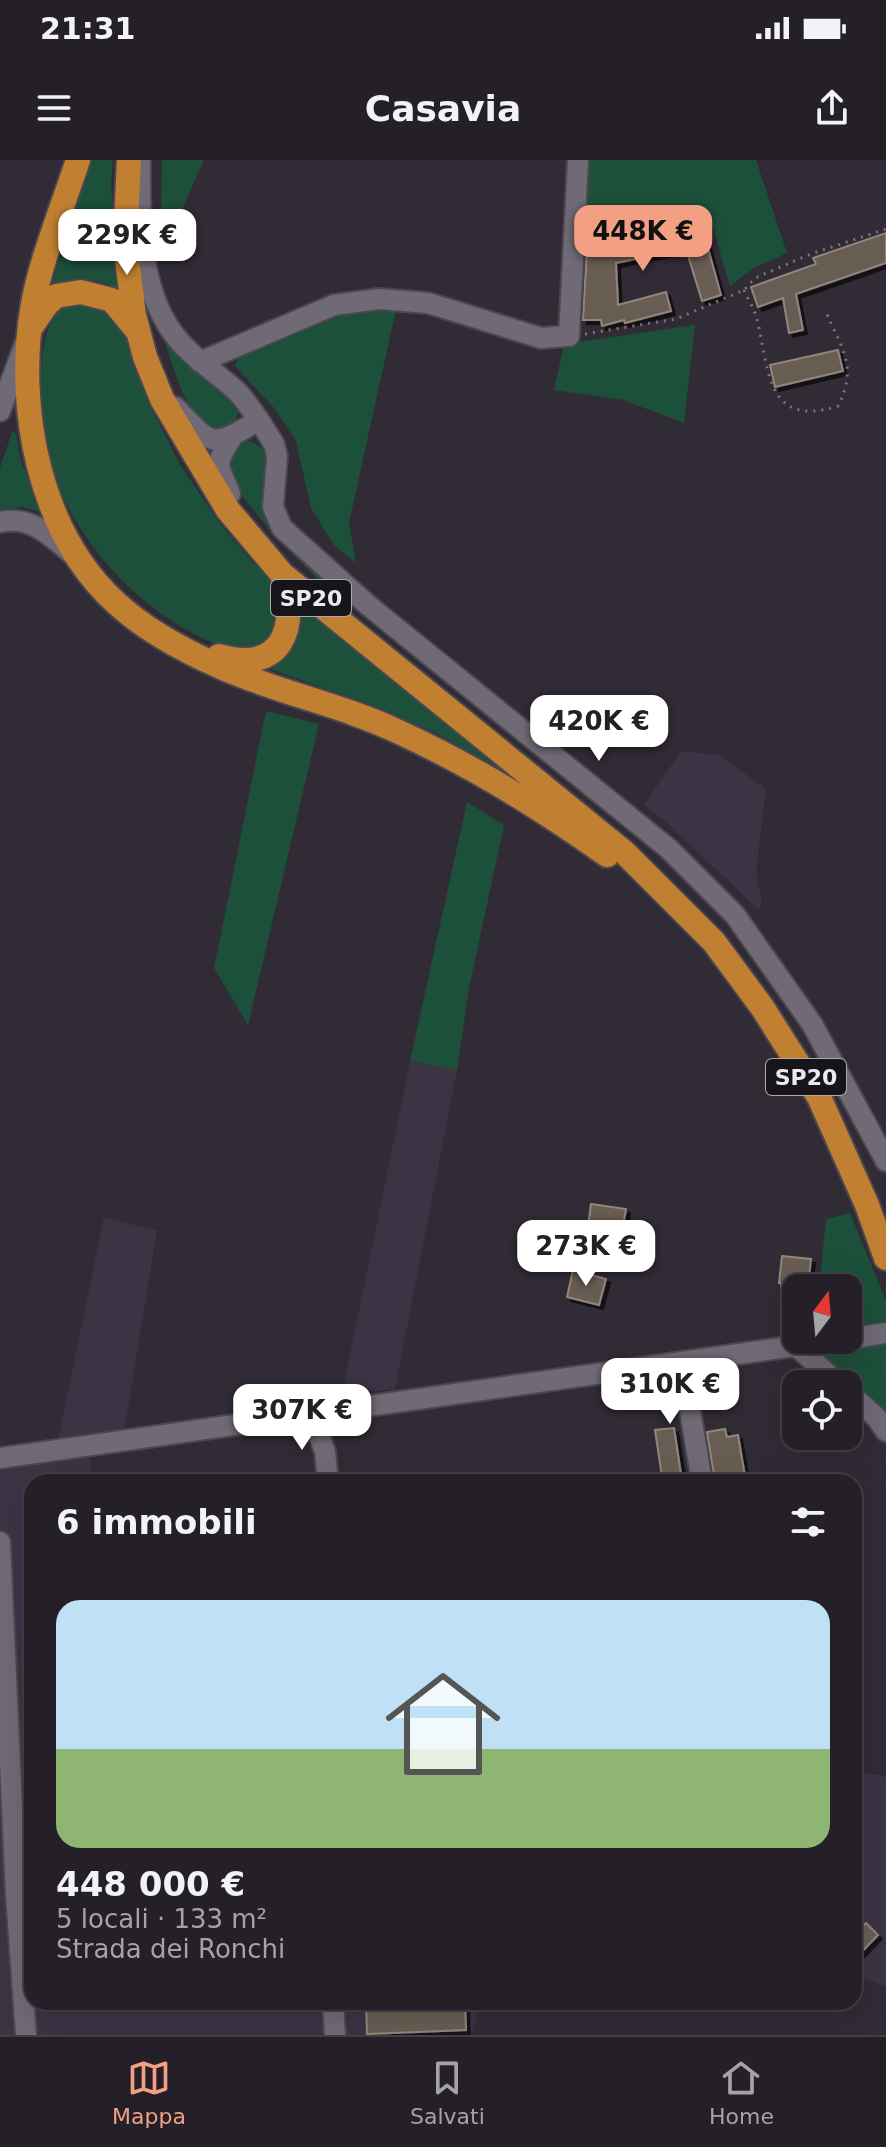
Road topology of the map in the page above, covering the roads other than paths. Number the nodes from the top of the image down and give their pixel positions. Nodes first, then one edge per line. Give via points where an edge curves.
1 (78, 160) edge
2 (129, 160) edge
3 (140, 160) edge
4 (578, 160) edge
5 (137, 330) junction
6 (28, 334) junction
7 (200, 362) junction
8 (162, 399) junction
9 (0, 411) edge
10 (259, 420) junction
11 (232, 437) junction
12 (0, 522) edge
13 (240, 524) junction
14 (84, 565) junction
15 (282, 574) junction
16 (163, 638) junction
17 (689, 915) junction
18 (886, 1161) edge
19 (886, 1258) edge
20 (886, 1333) edge
21 (862, 1337) edge
22 (782, 1348) edge
23 (805, 1354) edge
24 (682, 1363) junction
25 (823, 1370) edge
26 (862, 1404) edge
27 (312, 1415) junction
28 (886, 1431) edge
29 (0, 1458) edge
30 (327, 1474) edge
31 (701, 1474) edge
32 (0, 1542) edge
33 (5, 1752) edge
34 (24, 2008) edge
35 (24, 2010) edge
36 (333, 2010) edge
37 (26, 2035) edge
38 (335, 2035) edge

1 - 6 main road, SP20 via 35,295
2 - 5 main road, SP20 via 125,243
3 - 7 street via 140,227 151,283 168,326
4 - 7 street via 569,336 541,338 428,303 379,299 334,305
5 - 6 main road, SP20 via 112,300 81,292 56,296
5 - 8 main road, SP20
6 - 9 street
6 - 14 main road, SP20 via 29,411 38,465
7 - 10 street via 232,387
8 - 11 street via 201,435
8 - 13 main road, SP20
10 - 11 street
10 - 18 street via 277,456 273,507 282,528 369,606 669,849 735,915 812,1024
11 - 13 street via 218,470
12 - 14 street via 34,525
13 - 15 main road, SP20
14 - 16 main road, SP20 via 113,600
15 - 16 main road, SP20 via 289,623 281,641 260,658 227,658
15 - 17 main road, SP20 via 612,842
16 - 17 main road, SP20 via 224,669 397,731 499,782
17 - 19 main road, SP20 via 762,1007 819,1097
20 - 21 street
22 - 24 street
23 - 25 street
24 - 27 street
24 - 31 street
26 - 28 street
27 - 29 street
27 - 30 street
32 - 33 street
33 - 34 street
35 - 37 street
36 - 38 street

